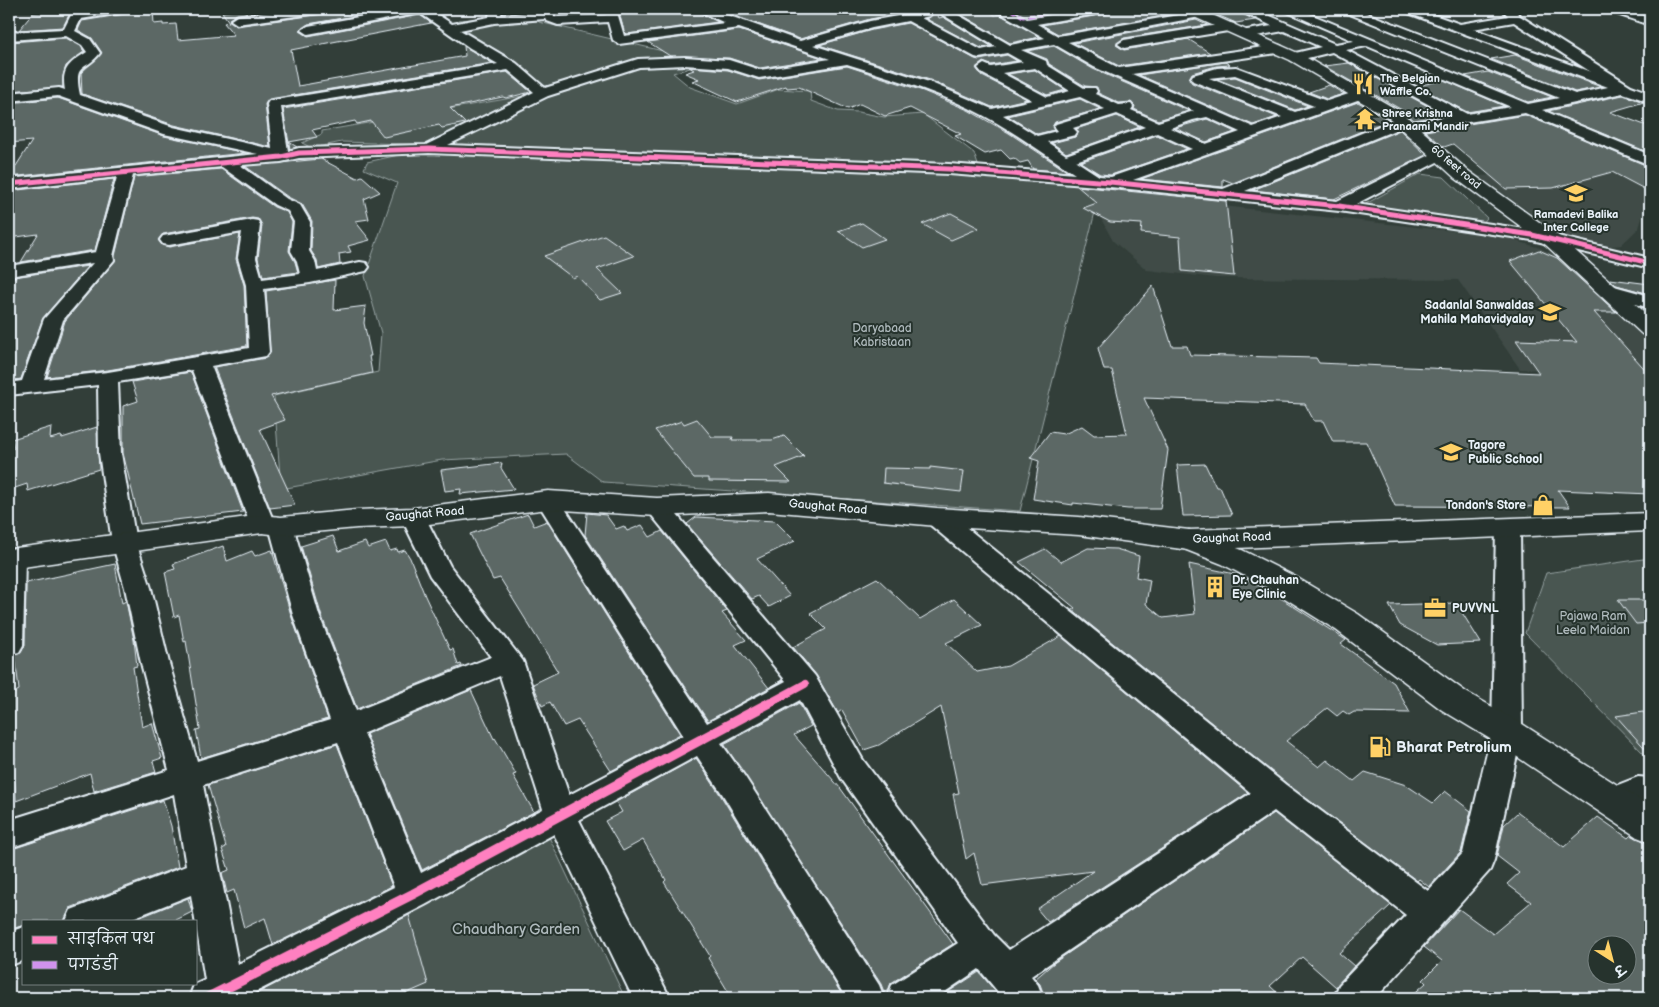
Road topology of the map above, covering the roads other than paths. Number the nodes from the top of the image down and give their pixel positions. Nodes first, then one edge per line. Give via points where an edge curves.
1 (125, 9) edge
2 (324, 9) edge
3 (422, 9) edge
4 (701, 9) edge
5 (966, 9) edge
6 (1001, 9) edge
7 (1106, 9) edge
8 (1245, 9) edge
9 (1289, 9) edge
10 (1346, 9) edge
11 (1407, 9) edge
12 (1612, 9) edge
13 (944, 11) junction
14 (1195, 11) edge
15 (1512, 11) edge
16 (78, 12) edge
17 (546, 12) edge
18 (884, 12) dead end
19 (611, 13) edge
20 (1449, 13) dead end
21 (495, 14) edge
22 (910, 16) junction
23 (1429, 17) junction
24 (896, 19) junction
25 (237, 20) dead end
26 (1650, 22) edge
27 (1024, 23) junction
28 (740, 25) junction
29 (1285, 27) junction
30 (451, 28) junction
31 (1458, 28) junction
32 (308, 30) dead end
33 (1238, 30) junction
34 (68, 32) junction
35 (1413, 34) junction
36 (9, 36) edge
37 (1055, 40) junction
38 (1369, 42) junction
39 (801, 45) junction
40 (1008, 48) junction
41 (1334, 48) junction
42 (1277, 49) junction
43 (1079, 53) junction
44 (979, 54) junction
45 (1295, 58) junction
46 (847, 60) junction
47 (1548, 61) junction
48 (1099, 64) junction
49 (1039, 65) junction
50 (511, 66) junction
51 (1066, 66) junction
52 (1502, 70) junction
53 (988, 71) junction
54 (1457, 78) junction
55 (1113, 81) junction
56 (1650, 88) edge
57 (1630, 90) junction
58 (543, 93) junction
59 (1082, 93) junction
60 (1361, 94) junction
61 (1166, 95) junction
62 (73, 96) junction
63 (9, 97) edge
64 (1575, 98) junction
65 (1650, 98) edge
66 (1045, 100) junction
67 (1326, 106) junction
68 (1529, 108) junction
69 (1119, 110) junction
70 (992, 113) junction
71 (1208, 113) junction
72 (1297, 118) junction
73 (1464, 118) junction
74 (1407, 124) junction
75 (1155, 128) junction
76 (1252, 132) junction
77 (1036, 141) junction
78 (429, 149) junction
79 (1205, 149) junction
80 (1440, 155) junction
81 (281, 157) junction
82 (1650, 160) edge
83 (224, 161) junction
84 (1063, 161) junction
85 (126, 171) junction
86 (1104, 182) junction
87 (9, 184) edge
88 (1225, 194) junction
89 (1339, 206) junction
90 (169, 240) dead end
91 (1553, 241) junction
92 (104, 256) junction
93 (1650, 263) edge
94 (360, 267) dead end
95 (9, 271) edge
96 (310, 278) junction
97 (255, 286) junction
98 (1607, 290) junction
99 (1650, 302) edge
100 (1650, 329) edge
101 (200, 364) junction
102 (108, 378) junction
103 (31, 386) junction
104 (9, 389) edge
105 (548, 500) junction
106 (657, 507) junction
107 (413, 517) junction
108 (936, 517) junction
109 (1650, 522) edge
110 (272, 525) junction
111 (1508, 528) junction
112 (1189, 540) junction
113 (124, 542) junction
114 (11, 559) edge
115 (9, 645) edge
116 (510, 661) junction
117 (805, 684) junction
118 (347, 727) junction
119 (1507, 732) junction
120 (702, 741) junction
121 (186, 777) junction
122 (1650, 791) edge
123 (1275, 794) junction
124 (1611, 801) junction
125 (560, 814) junction
126 (1650, 826) edge
127 (9, 834) edge
128 (203, 875) junction
129 (413, 894) junction
130 (1430, 913) junction
131 (86, 920) edge
132 (22, 944) edge
133 (982, 947) junction
134 (9, 949) edge
135 (1006, 972) junction
136 (216, 994) edge
137 (652, 998) edge
138 (866, 998) edge
139 (905, 998) edge
140 (1025, 998) edge
141 (1352, 998) edge

1 - 16 street
2 - 25 street
3 - 30 street
3 - 32 street
4 - 28 street
5 - 13 street
6 - 27 street
7 - 27 street
8 - 29 street
9 - 38 street
10 - 35 street
11 - 23 street
12 - 26 street
13 - 22 street
13 - 40 street
14 - 33 street, 60 feet road
14 - 37 street
15 - 31 street
15 - 57 street
16 - 34 street
17 - 19 street via 551,19 558,21
17 - 21 street
18 - 24 street
19 - 28 street via 619,40
20 - 23 street
21 - 30 street
22 - 24 street
22 - 44 street
23 - 31 street
24 - 39 street
27 - 37 street
28 - 39 street
29 - 33 street
29 - 41 street
30 - 50 street
31 - 35 street
31 - 47 street
33 - 42 street, 60 feet road
33 - 43 street
34 - 36 street
34 - 62 street via 86,42 94,53 74,66 70,80
35 - 38 street
35 - 52 street
37 - 40 street
37 - 43 street
38 - 41 street
38 - 54 street
39 - 46 street
40 - 44 street
40 - 49 street
41 - 45 street
41 - 73 street
42 - 45 street, 60 feet road
42 - 55 street
43 - 48 street
43 - 51 street
44 - 53 street via 970,58
45 - 60 street, 60 feet road
46 - 58 street via 759,74 729,64 638,63
46 - 70 street via 934,89
47 - 52 street
47 - 57 street
48 - 51 street
48 - 55 street
49 - 51 street
49 - 53 street
50 - 58 street
50 - 81 street via 274,104
51 - 59 street
52 - 54 street
52 - 64 street
53 - 66 street
54 - 68 street
55 - 59 street
55 - 61 street via 1133,80
56 - 57 street
57 - 64 street
57 - 65 street
58 - 78 street
59 - 66 street
59 - 69 street
60 - 67 street
60 - 74 street, 60 feet road
61 - 69 street
61 - 71 street
62 - 63 street via 59,92
62 - 81 street via 170,131
64 - 68 street
66 - 70 street
67 - 72 street
67 - 72 street via 1236,71 1216,72 1198,78
68 - 73 street
68 - 82 street
69 - 75 street
69 - 77 street via 1061,127 1070,132
70 - 77 street
71 - 75 street
71 - 76 street
72 - 76 street
73 - 74 street
74 - 80 street, 60 feet road
74 - 88 street
75 - 79 street
75 - 84 street
76 - 79 street
77 - 84 street
78 - 81 street via 299,153
78 - 86 street via 940,169
79 - 86 street
80 - 89 street
80 - 91 street, 60 feet road
81 - 83 street
83 - 85 street
83 - 96 street via 294,208 302,222 300,251
84 - 86 street
85 - 87 street
85 - 92 street
86 - 88 street
88 - 89 street
89 - 91 street via 1514,232
90 - 97 street via 252,225 248,258
91 - 93 street
91 - 98 street, 60 feet road
92 - 95 street
92 - 103 street via 54,319
94 - 96 street
96 - 97 street
97 - 101 street via 259,352
98 - 99 street
98 - 100 street, 60 feet road
101 - 102 street
101 - 110 street
102 - 103 street
102 - 113 street via 110,453
103 - 104 street
105 - 106 street, Gaughat Road
105 - 107 street, Gaughat Road
105 - 120 street
106 - 108 street, Gaughat Road via 769,502
106 - 117 street
107 - 110 street, Gaughat Road
107 - 116 street via 439,570
108 - 112 street, Gaughat Road via 1079,526
108 - 123 street
109 - 111 street, Gaughat Road
110 - 113 street, Gaughat Road
110 - 118 street
111 - 112 street, Gaughat Road
111 - 119 street
112 - 119 street via 1283,583 1347,622 1454,701
113 - 114 street, Gaughat Road
113 - 121 street
114 - 115 street
116 - 118 street
116 - 125 street
117 - 120 street
117 - 133 street via 852,769
118 - 121 street
118 - 129 street
119 - 124 street
119 - 130 street via 1478,860
120 - 125 street
120 - 138 street via 734,786
121 - 127 street
121 - 128 street
122 - 124 street via 1638,790
123 - 130 street
123 - 135 street
124 - 126 street
125 - 129 street
125 - 137 street
128 - 131 street
128 - 136 street
129 - 136 street
130 - 141 street
132 - 134 street
133 - 135 street
133 - 139 street
135 - 140 street

